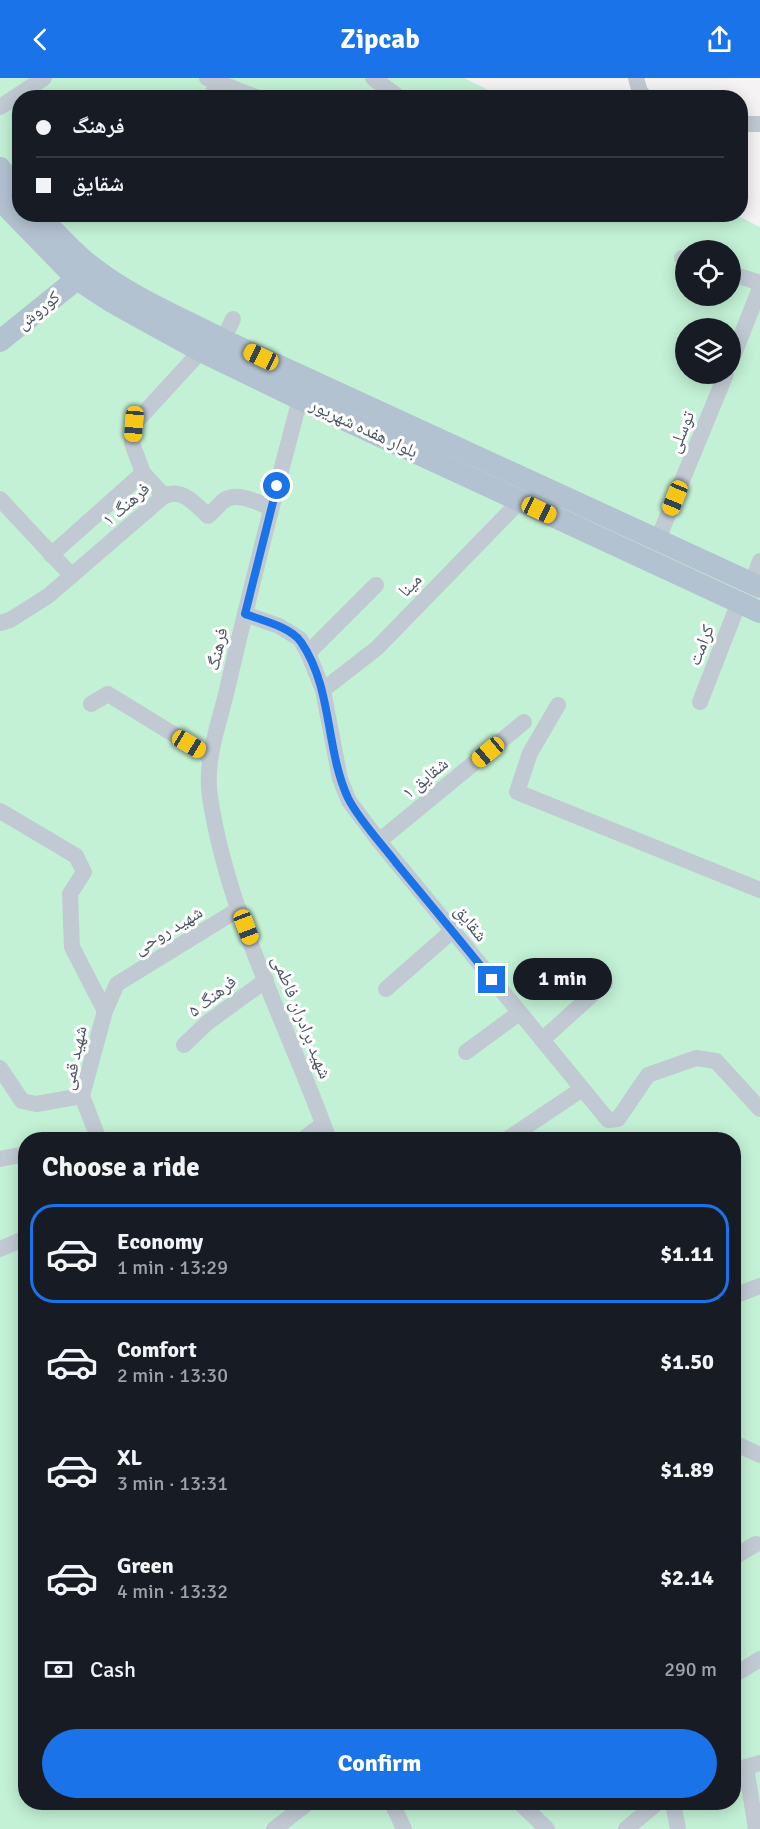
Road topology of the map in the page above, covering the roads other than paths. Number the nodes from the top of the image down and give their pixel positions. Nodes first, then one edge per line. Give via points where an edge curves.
1 (44, 78) edge
2 (373, 78) edge
3 (212, 86) edge
4 (26, 90) edge
5 (227, 90) edge
6 (389, 90) edge
7 (0, 168) edge
8 (12, 183) edge
9 (0, 196) edge
10 (12, 212) edge
11 (22, 222) edge
12 (46, 222) edge
13 (741, 277) edge
14 (77, 279) junction
15 (760, 283) edge
16 (760, 288) edge
17 (757, 310) edge
18 (233, 319) dead end
19 (0, 341) edge
20 (741, 342) edge
21 (213, 350) junction
22 (722, 384) edge
23 (300, 399) junction
24 (143, 472) junction
25 (164, 495) junction
26 (0, 499) edge
27 (520, 501) junction
28 (271, 508) junction
29 (658, 539) junction
30 (51, 555) junction
31 (760, 561) edge
32 (72, 576) junction
33 (376, 585) dead end
34 (756, 585) edge
35 (739, 602) junction
36 (760, 612) edge
37 (245, 614) junction
38 (0, 623) edge
39 (308, 653) junction
40 (323, 690) junction
41 (700, 702) dead end
42 (91, 704) dead end
43 (558, 705) dead end
44 (524, 722) dead end
45 (209, 756) junction
46 (0, 811) edge
47 (379, 841) junction
48 (760, 890) edge
49 (239, 909) junction
50 (452, 931) junction
51 (266, 980) junction
52 (605, 983) dead end
53 (117, 984) joint
54 (386, 989) dead end
55 (105, 1011) junction
56 (519, 1013) junction
57 (542, 1040) junction
58 (184, 1045) dead end
59 (466, 1052) dead end
60 (0, 1068) edge
61 (582, 1089) junction
62 (82, 1096) junction
63 (760, 1109) edge
64 (91, 1132) edge
65 (326, 1132) edge
66 (518, 1132) edge
67 (18, 1156) edge
68 (0, 1159) edge
69 (18, 1241) edge
70 (0, 1249) edge
71 (760, 1286) edge
72 (741, 1293) edge
73 (741, 1446) edge
74 (760, 1455) edge
75 (756, 1544) dead end
76 (741, 1553) edge
77 (760, 1659) edge
78 (741, 1671) edge
79 (746, 1767) edge
80 (299, 1810) edge
81 (394, 1810) edge
82 (527, 1810) edge
83 (649, 1810) edge
84 (674, 1810) edge
85 (399, 1827) edge
86 (274, 1829) edge
87 (547, 1829) edge
88 (626, 1829) edge
89 (678, 1829) edge
90 (756, 1829) edge

1 - 4 street
2 - 6 street
3 - 5 street
7 - 8 main road
9 - 10 main road, بلوار هفده شهریور
11 - 14 main road, بلوار هفده شهریور
12 - 21 main road, بلوار هفده شهریور via 91,267 147,301
13 - 15 street
14 - 19 main road, کوروش
14 - 21 main road, بلوار هفده شهریور via 112,302
16 - 17 street
17 - 20 street
18 - 21 street
21 - 23 main road, بلوار هفده شهریور
21 - 24 street via 134,424 132,443
21 - 29 main road, بلوار هفده شهریور
22 - 29 street, توسلی
23 - 27 main road, بلوار هفده شهریور
23 - 28 street, فرهنگ
24 - 25 street
24 - 30 street
25 - 28 street, فرهنگ ۱ via 181,494 208,516 231,497
25 - 32 street, فرهنگ ۱
26 - 30 street
27 - 35 main road, بلوار هفده شهریور
27 - 40 street, مینا via 377,648
28 - 37 street, فرهنگ
29 - 34 main road, بلوار هفده شهریور
30 - 32 street
31 - 34 street
32 - 38 street, فرهنگ ۱ via 48,596
33 - 39 street
35 - 36 main road, بلوار هفده شهریور
35 - 41 street, کرامت
37 - 39 street, شقایق via 279,626 300,639
37 - 45 street, فرهنگ
39 - 40 street, شقایق
40 - 47 street, شقایق via 340,779 349,801
42 - 45 street via 108,694
43 - 48 street via 530,753 517,792
44 - 47 street, شقایق ۱
45 - 49 street, فرهنگ via 210,795
46 - 55 street via 76,855 84,872 70,894 72,947
47 - 50 street, شقایق
49 - 51 street, شهید برادران فاطمی
49 - 53 street, شهید روحی
50 - 54 street
50 - 56 street, شقایق
51 - 58 street, فرهنگ ۵
51 - 65 street, شهید برادران فاطمی
52 - 57 street
53 - 55 street, شهید قمی
55 - 62 street, شهید قمی
56 - 57 street, شقایق
56 - 59 street
57 - 61 street, شقایق
60 - 62 street via 22,1101 36,1104
61 - 63 street, شقایق via 608,1120 618,1119 648,1075 696,1058 716,1061
61 - 66 street
62 - 64 street, شهید قمی
67 - 68 street
69 - 70 street
71 - 72 street
73 - 74 street
75 - 76 street
77 - 78 street
79 - 90 street
80 - 86 street
81 - 85 street
82 - 87 street
83 - 88 street
84 - 89 street

